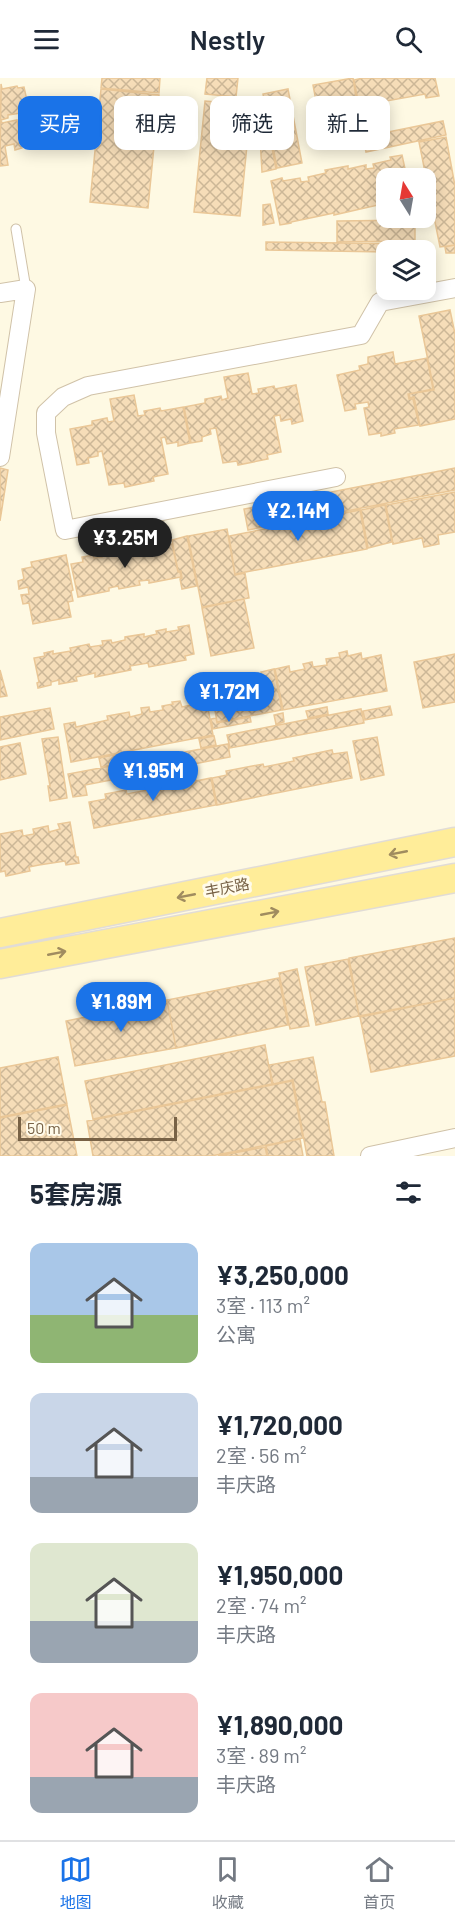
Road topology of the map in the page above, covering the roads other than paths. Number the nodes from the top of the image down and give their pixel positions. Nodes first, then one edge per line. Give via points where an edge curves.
1 (16, 229) dead end
2 (455, 288) edge
3 (26, 289) junction
4 (0, 293) edge
5 (0, 457) edge
6 (336, 477) dead end
7 (455, 842) edge
8 (455, 878) edge
9 (0, 933) edge
10 (0, 964) edge
11 (455, 1138) edge
12 (370, 1156) edge

1 - 3 lane
2 - 6 street via 380,302 361,335 88,386 63,397 46,413 46,433 65,530
3 - 4 street
3 - 5 street
7 -> 9 main road, 丰庆路
10 -> 8 main road
11 - 12 street

